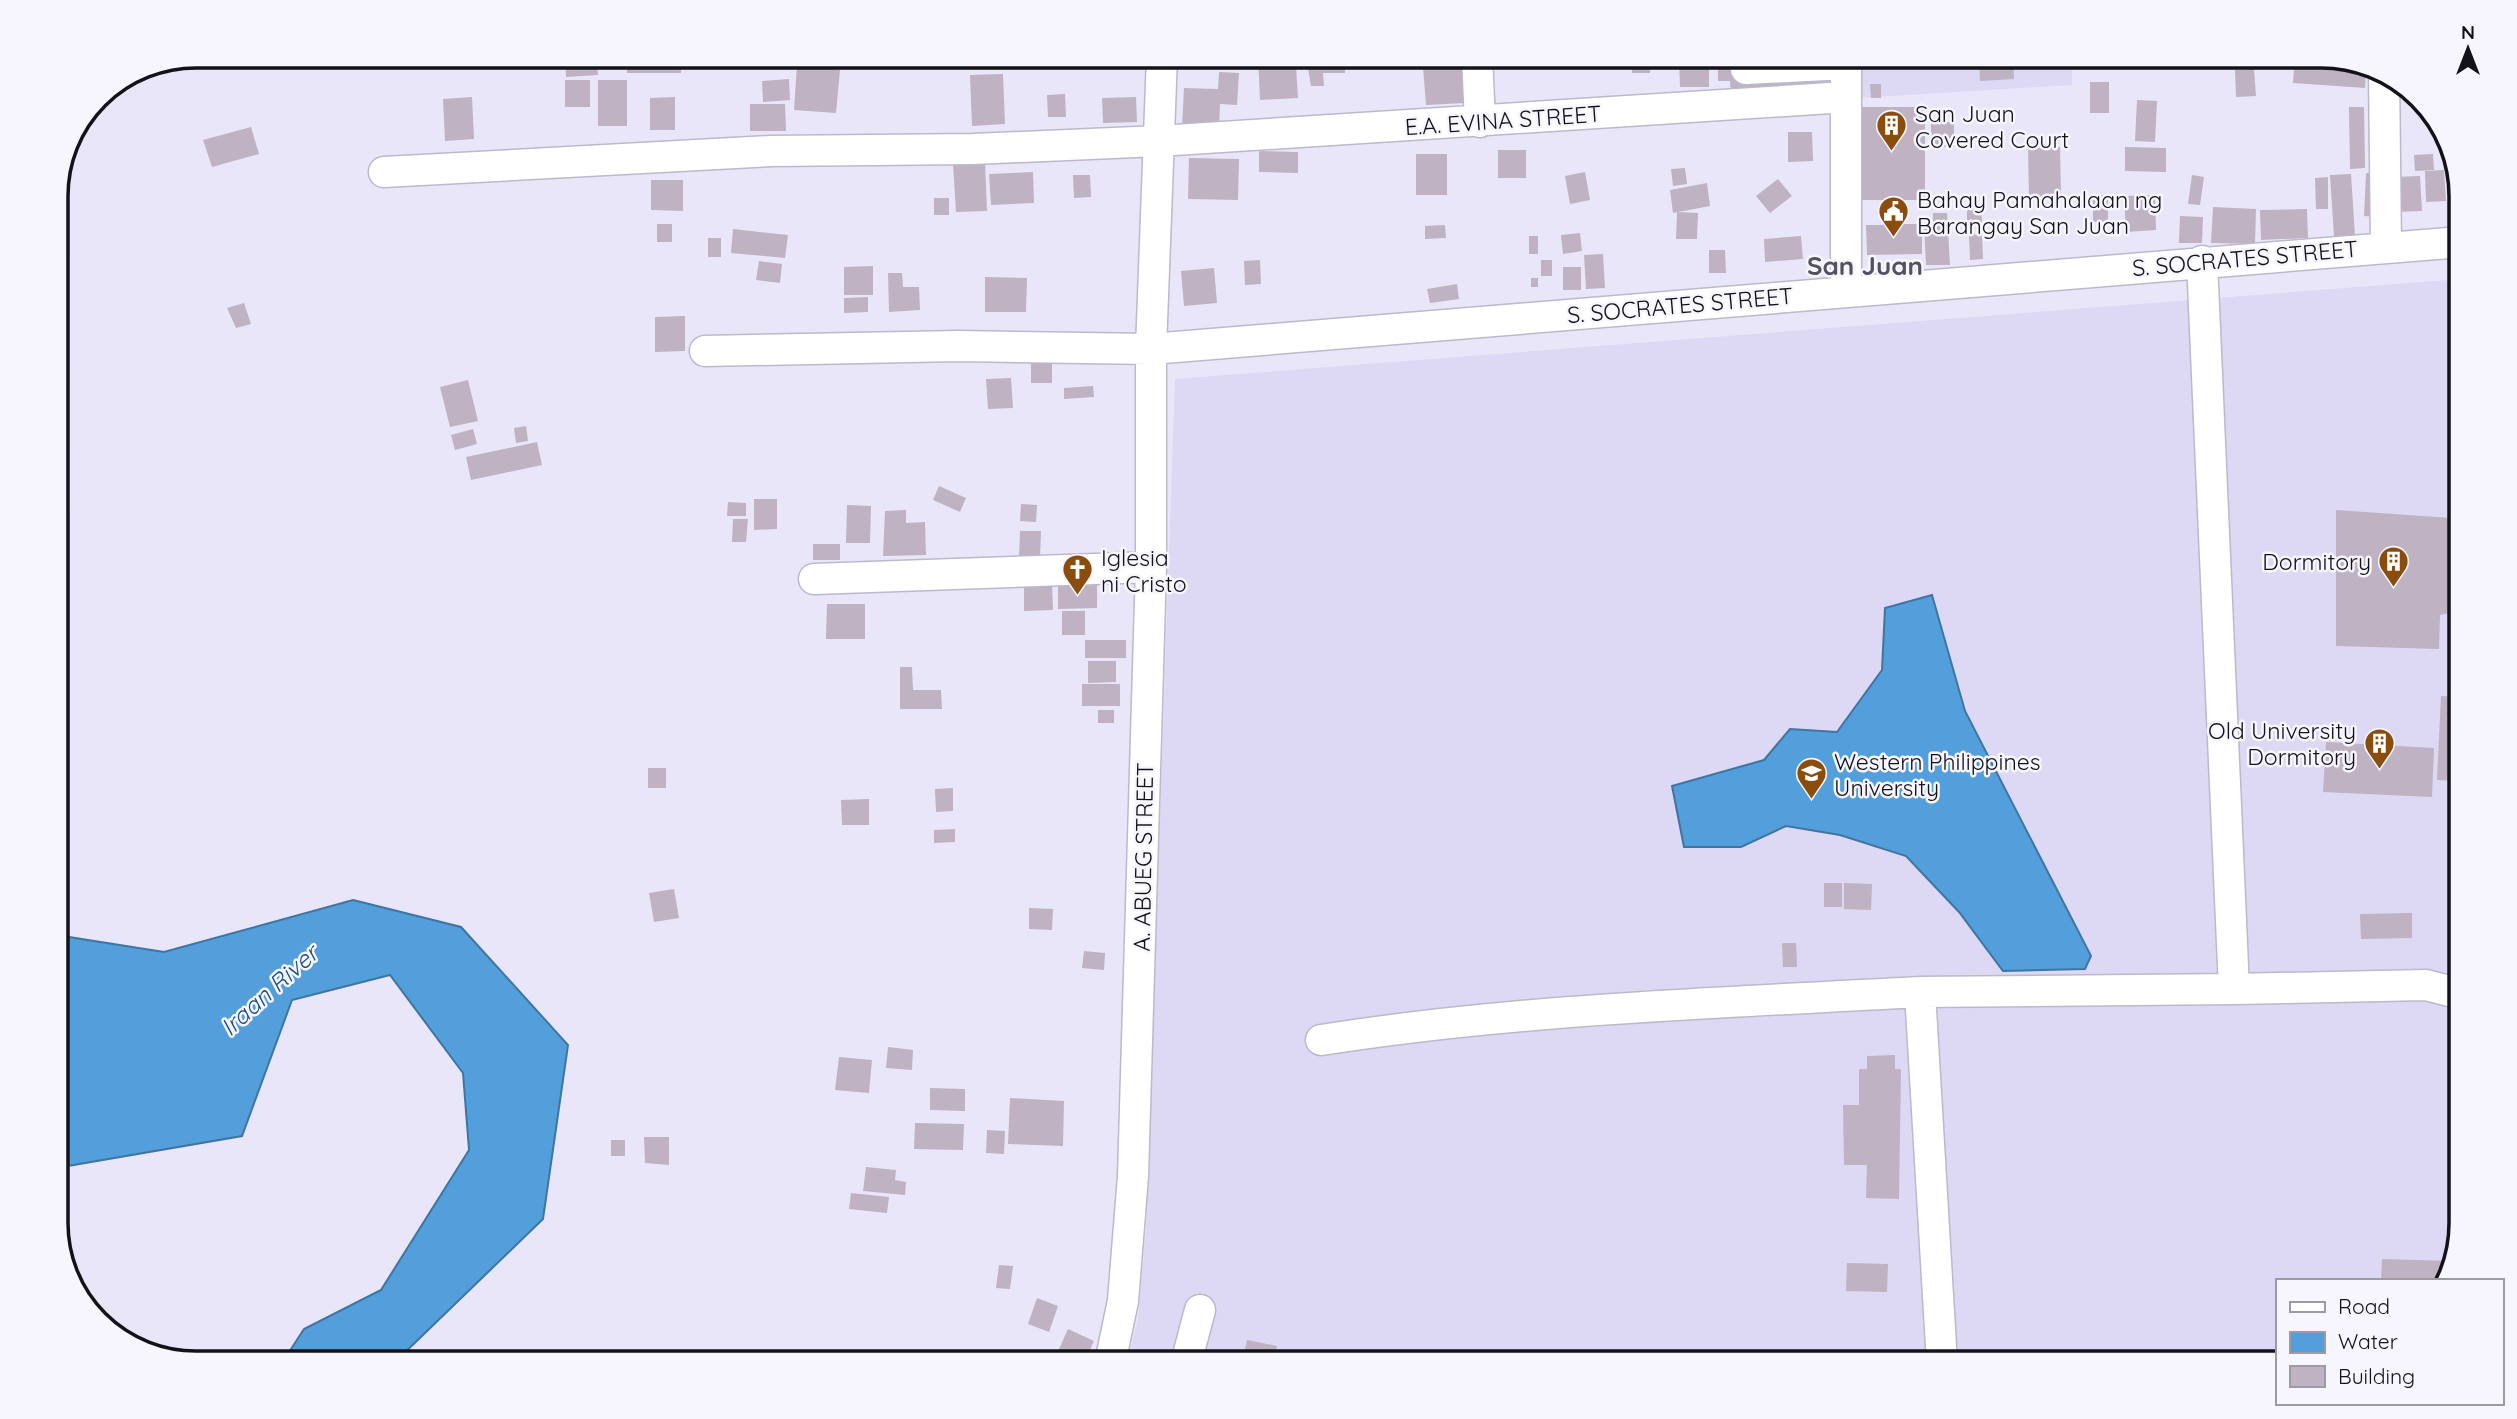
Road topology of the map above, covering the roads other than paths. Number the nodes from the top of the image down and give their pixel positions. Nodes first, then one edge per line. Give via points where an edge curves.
1 (1162, 68) edge
2 (1478, 68) edge
3 (1757, 68) edge
4 (1846, 68) edge
5 (1746, 69) dead end
6 (2384, 85) edge
7 (1846, 97) junction
8 (1480, 121) junction
9 (1159, 141) junction
10 (384, 172) dead end
11 (2448, 243) edge
12 (2386, 247) junction
13 (2202, 261) junction
14 (1846, 291) junction
15 (1151, 348) junction
16 (705, 351) dead end
17 (1151, 567) junction
18 (814, 579) dead end
19 (2234, 989) junction
20 (2449, 991) edge
21 (1920, 992) junction
22 (1321, 1040) dead end
23 (1200, 1310) dead end
24 (1113, 1351) edge
25 (1189, 1351) edge
26 (1941, 1351) edge

1 - 9 street, A. ABUEG STREET
2 - 8 street
3 - 5 street
4 - 7 street
6 - 12 street
7 - 8 street, E.A. EVINA STREET
7 - 14 street
8 - 9 street, E.A. EVINA STREET
9 - 10 street, E.A. EVINA STREET via 771,151
9 - 15 street, A. ABUEG STREET
11 - 12 street, S. SOCRATES STREET
12 - 13 street, S. SOCRATES STREET
13 - 14 street, S. SOCRATES STREET
13 - 19 street
14 - 15 street, S. SOCRATES STREET
15 - 16 street, S. SOCRATES STREET
15 - 17 street, A. ABUEG STREET
17 - 18 street
17 - 24 street, A. ABUEG STREET via 1133,1176 1123,1301
19 - 20 street via 2426,985
19 - 21 street
21 - 22 street via 1542,1012
21 - 26 street
23 - 25 street

